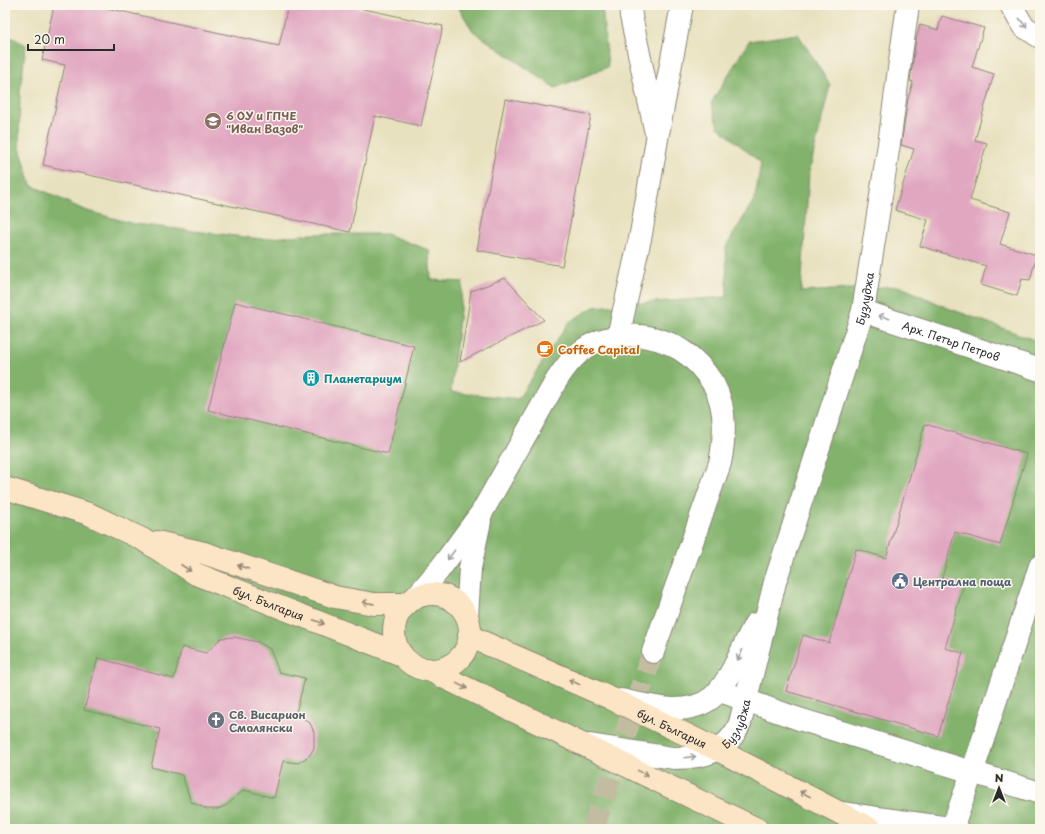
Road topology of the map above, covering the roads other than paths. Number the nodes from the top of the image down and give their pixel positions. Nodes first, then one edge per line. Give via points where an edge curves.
1 (630, 5) edge
2 (682, 5) edge
3 (908, 5) edge
4 (1011, 5) edge
5 (1040, 37) edge
6 (657, 139) junction
7 (863, 311) junction
8 (618, 337) junction
9 (1040, 370) edge
10 (5, 488) edge
11 (482, 512) junction
12 (142, 539) junction
13 (1040, 568) edge
14 (775, 582) junction
15 (410, 601) junction
16 (468, 626) junction
17 (653, 652) tunnel mouth
18 (402, 655) junction
19 (427, 669) junction
20 (720, 690) junction
21 (610, 698) junction
22 (745, 700) junction
23 (583, 744) junction
24 (718, 750) junction
25 (972, 772) junction
26 (1040, 793) edge
27 (840, 812) junction
28 (955, 828) edge
29 (757, 829) edge
30 (872, 829) edge

1 - 6 street
2 - 6 street
3 - 7 street, Бузлуджа
4 -> 5 street via 1023,26
6 - 8 street
9 -> 7 street, Арх. Петър Петров
7 - 14 street, Бузлуджа
8 - 11 street via 604,339 580,352 563,370
8 - 17 street via 634,336 665,342 689,356 714,386 724,418 720,463
10 - 12 street, бул. България via 89,514
11 -> 15 street via 439,570
11 - 16 street via 470,568
15 -> 12 street, бул. България via 374,604 335,598 204,553
12 -> 18 street, бул. България via 196,574
13 - 25 street
14 -> 20 street, Бузлуджа via 726,683
14 - 22 street, Бузлуджа
15 - 16 street via 430,594 446,597 459,605
15 - 18 street via 397,617 394,632
16 - 19 street via 468,644 459,658 444,668
21 -> 16 street, бул. България
18 - 19 street via 414,665
19 -> 23 street
20 - 21 street, Бузлуджа via 714,697 696,706 672,709
20 - 22 street
21 - 24 street, бул. България
22 - 24 street, Бузлуджа via 736,731
22 - 25 street
23 -> 24 street, Бузлуджа via 673,758 699,756
23 -> 29 street
27 -> 24 street, бул. България
25 - 26 street
25 - 28 street
27 - 28 street
27 - 30 street, бул. България

